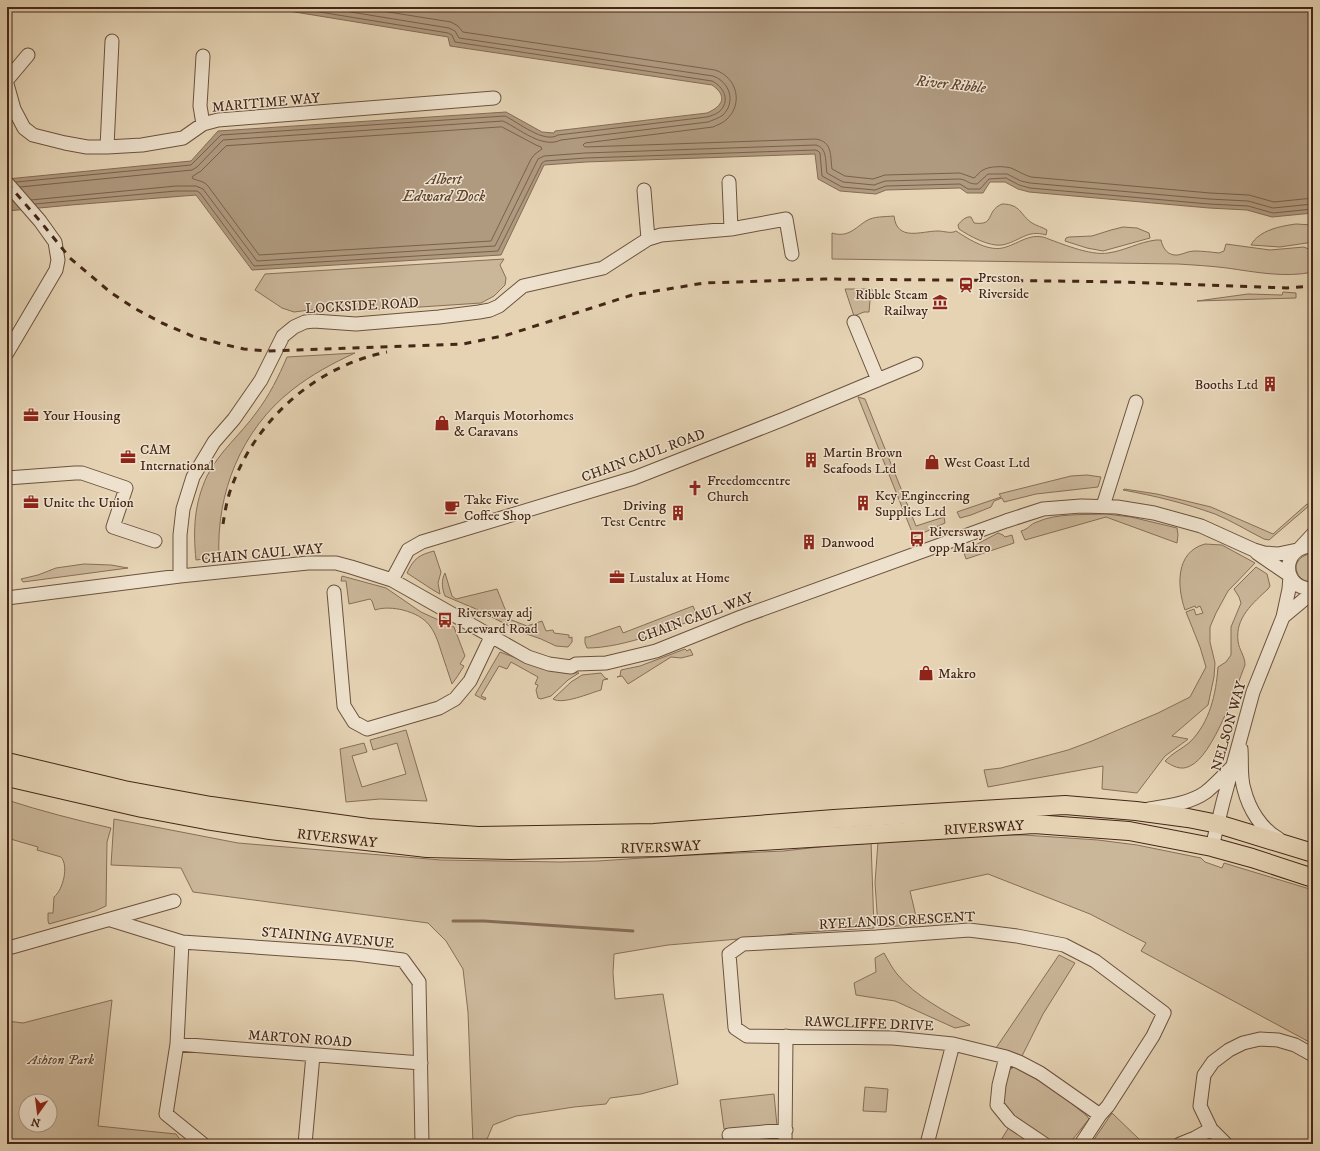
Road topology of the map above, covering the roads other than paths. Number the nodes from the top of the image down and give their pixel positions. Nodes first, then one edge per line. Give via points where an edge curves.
1 (112, 41) dead end
2 (28, 55) dead end
3 (203, 56) dead end
4 (7, 80) edge
5 (7, 84) edge
6 (494, 98) dead end
7 (203, 124) junction
8 (107, 147) junction
9 (728, 182) dead end
10 (7, 183) edge
11 (644, 190) dead end
12 (731, 229) junction
13 (648, 239) junction
14 (792, 254) dead end
15 (854, 322) dead end
16 (7, 353) edge
17 (916, 364) dead end
18 (878, 380) junction
19 (1136, 402) dead end
20 (7, 478) edge
21 (1103, 506) junction
22 (1313, 534) edge
23 (155, 542) dead end
24 (1303, 548) edge
25 (1254, 550) junction
26 (180, 576) junction
27 (1290, 576) junction
28 (392, 580) junction
29 (1313, 590) edge
30 (334, 592) dead end
31 (7, 598) edge
32 (1283, 618) junction
33 (491, 637) junction
34 (1240, 739) junction
35 (7, 762) edge
36 (1233, 765) junction
37 (7, 777) edge
38 (1136, 811) junction
39 (1215, 834) junction
40 (1293, 847) junction
41 (1313, 853) edge
42 (1313, 868) edge
43 (1313, 878) edge
44 (174, 901) dead end
45 (111, 920) junction
46 (182, 942) junction
47 (7, 948) edge
48 (786, 1036) junction
49 (177, 1044) junction
50 (953, 1044) junction
51 (312, 1054) junction
52 (1313, 1055) edge
53 (1006, 1057) junction
54 (421, 1063) junction
55 (1100, 1115) junction
56 (1211, 1129) junction
57 (786, 1130) junction
58 (729, 1135) dead end
59 (203, 1144) edge
60 (304, 1144) edge
61 (422, 1144) edge
62 (786, 1144) edge
63 (927, 1144) edge
64 (1044, 1144) edge
65 (1081, 1144) edge
66 (1180, 1144) edge
67 (1226, 1144) edge

1 - 8 street
2 - 4 street
3 - 7 street via 200,106
5 - 8 street, MARITIME WAY via 14,109 24,128 33,136 65,144
6 - 7 street, MARITIME WAY via 218,120
7 - 8 street, MARITIME WAY via 183,138 142,145
9 - 12 street
10 - 16 street via 55,242 58,260 56,270
11 - 13 street
12 - 13 street, LOCKSIDE ROAD via 661,235
12 - 14 street, LOCKSIDE ROAD via 786,219
13 - 26 street, LOCKSIDE ROAD via 603,268 523,286 499,306 490,310 356,324 314,321 294,327 283,336 262,380 214,442 193,477 182,515
15 - 18 street
17 - 18 street, CHAIN CAUL ROAD
18 - 28 street, CHAIN CAUL ROAD via 634,478 422,542 408,550
19 - 21 street
20 - 23 street via 75,473 126,488 113,527
21 - 25 street, CHAIN CAUL WAY via 1167,516 1201,526
21 - 33 street, CHAIN CAUL WAY via 1042,509 742,617 656,651 606,663 576,664 571,667 550,664 528,657
22 - 24 street, NELSON WAY
24 - 25 street, CHAIN CAUL WAY via 1278,554
24 - 27 street, NELSON WAY via 1292,555 1289,561
25 - 27 street, CHAIN CAUL WAY
26 - 28 street, CHAIN CAUL WAY via 308,563 336,563
26 - 31 street, CHAIN CAUL WAY
27 - 29 street, CHAIN CAUL WAY via 1299,587
27 - 32 street, NELSON WAY
28 - 33 street, CHAIN CAUL WAY
29 - 32 street, NELSON WAY
30 - 33 street via 344,706 354,722 367,729 439,708 455,699 470,681
32 - 34 street, NELSON WAY via 1253,692
34 - 36 street, NELSON WAY
34 - 40 street via 1242,777 1250,806 1264,828
35 - 38 highway, RIVERSWAY via 124,790 211,806 368,828 478,836 654,833 834,818 1065,805
36 - 38 street via 1206,792 1163,807
36 - 39 street, NELSON WAY
37 - 39 highway, RIVERSWAY via 206,820 427,848 511,850 664,847 1034,824
38 - 39 highway, RIVERSWAY via 1176,816
39 - 40 highway, RIVERSWAY
39 - 42 highway via 1223,839
39 - 43 highway, RIVERSWAY via 1252,858
40 - 41 highway, RIVERSWAY
44 - 45 street
45 - 46 street, STAINING AVENUE
45 - 47 street
46 - 49 street
46 - 54 street, STAINING AVENUE via 356,954 402,960 419,982
48 - 50 street, RAWCLIFFE DRIVE via 893,1038
48 - 55 street, RYELANDS CRESCENT via 747,1036 735,1028 729,954 743,944 963,930 1064,945 1094,961 1164,1013 1153,1036
48 - 57 street
49 - 51 street, MARTON ROAD
49 - 59 street via 166,1114
50 - 53 street, RAWCLIFFE DRIVE
50 - 63 street
51 - 54 street, MARTON ROAD
51 - 60 street
52 - 56 street via 1295,1045 1278,1040 1260,1039 1229,1050 1213,1062 1204,1075 1200,1106
53 - 55 street, RAWCLIFFE DRIVE via 1040,1073
53 - 64 street via 997,1105 1010,1120
54 - 61 street, STAINING AVENUE
55 - 65 street, RYELANDS CRESCENT
56 - 66 street
56 - 67 street
57 - 58 street
57 - 62 street

